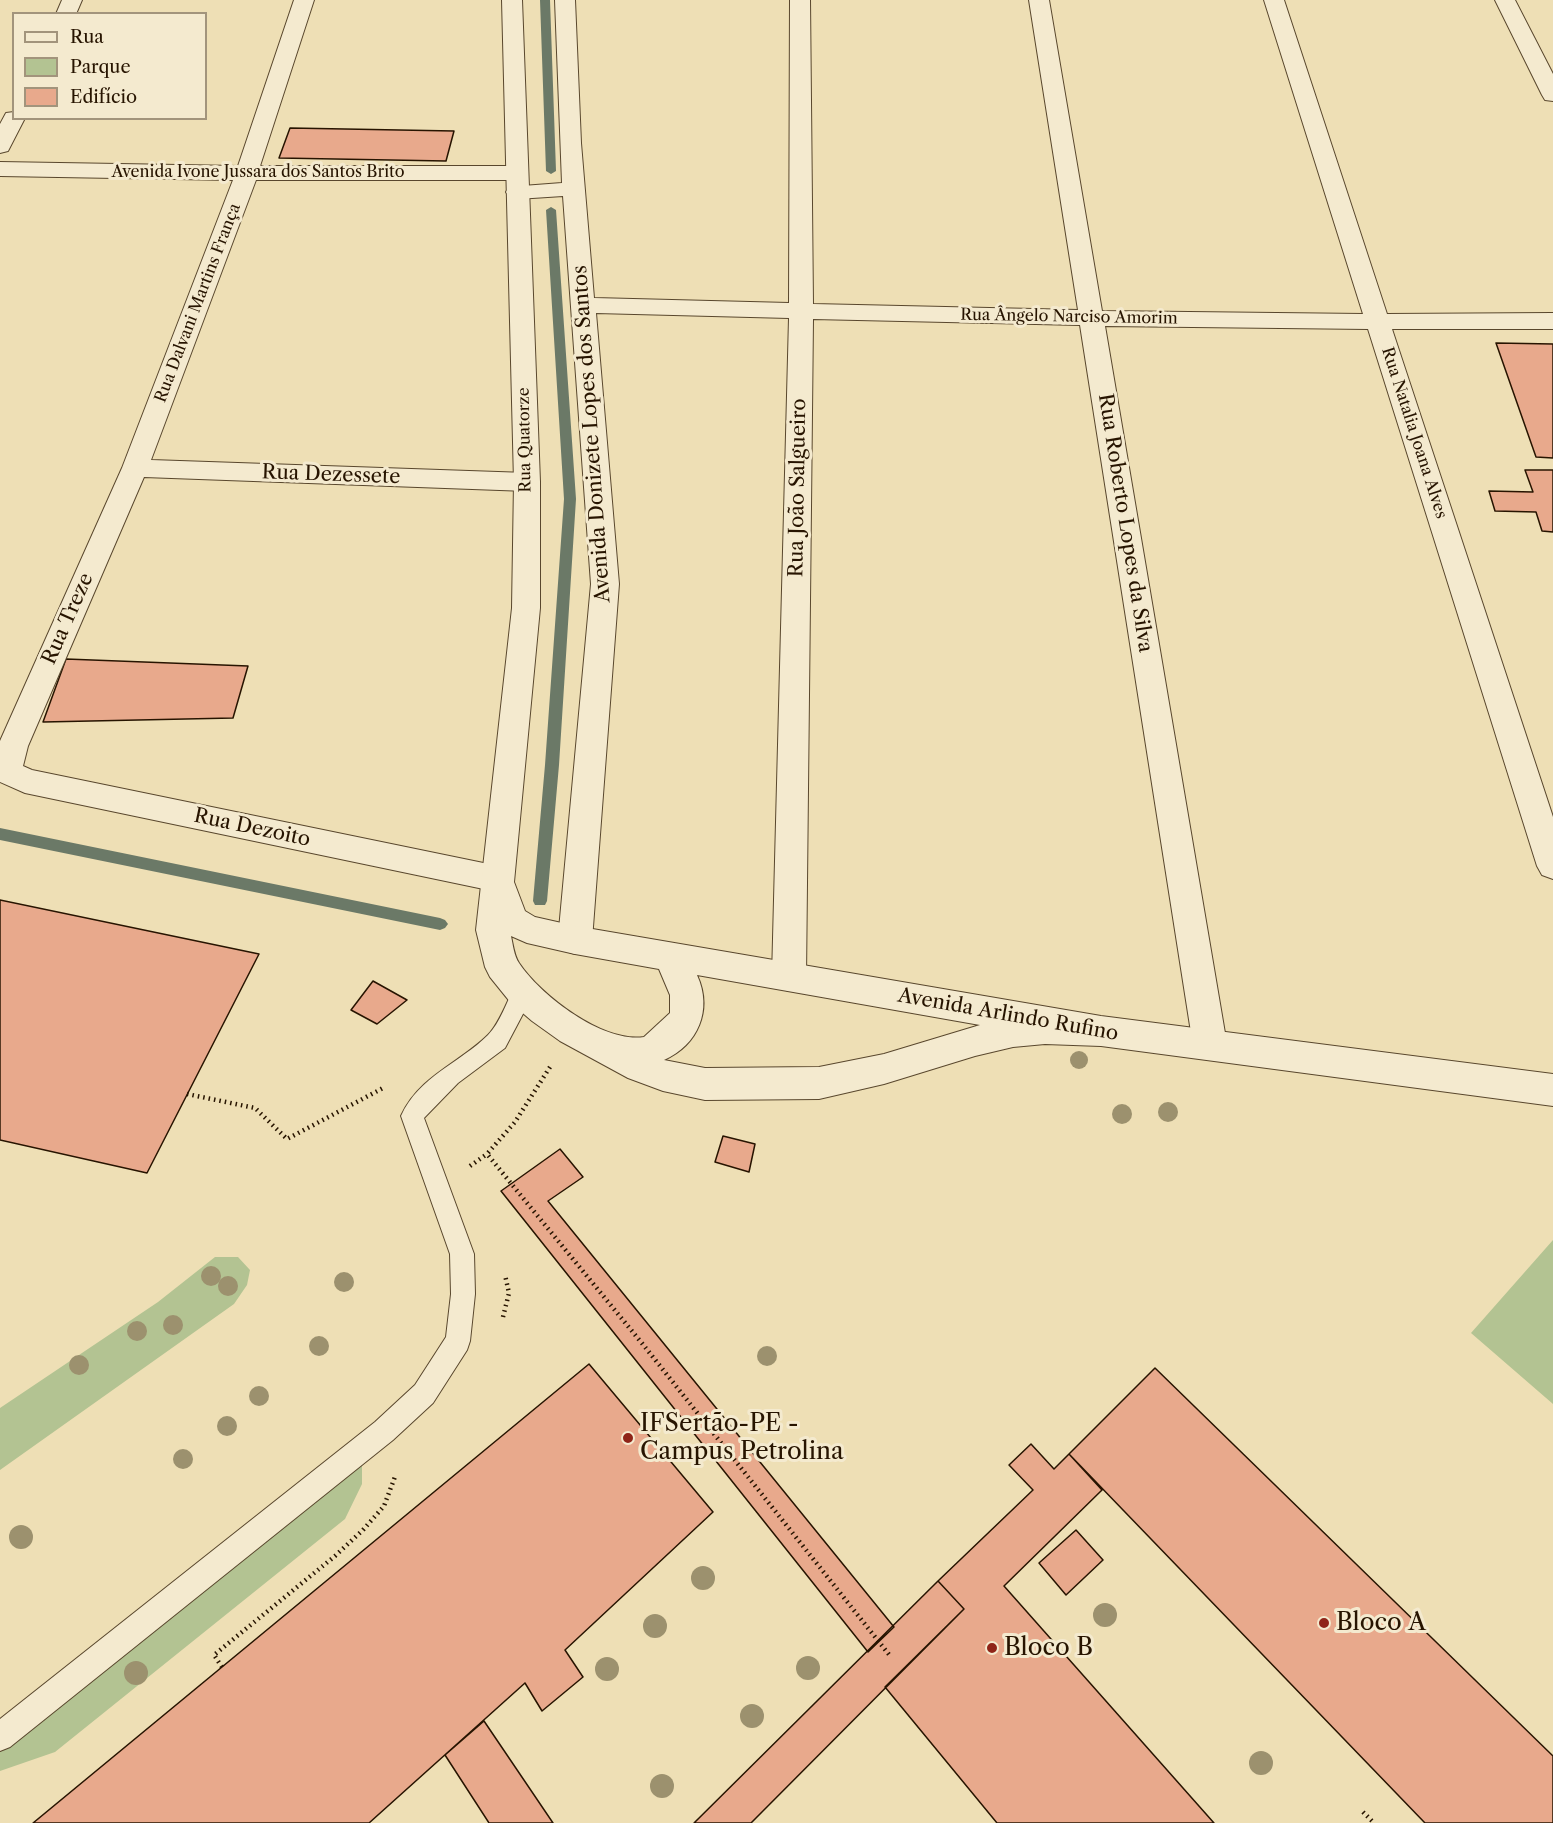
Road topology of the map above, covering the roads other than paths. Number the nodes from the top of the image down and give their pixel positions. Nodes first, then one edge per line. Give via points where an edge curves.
1 (304, 0) edge
2 (512, 0) edge
3 (565, 0) edge
4 (800, 0) edge
5 (1039, 0) edge
6 (1274, 0) edge
7 (1505, 0) edge
8 (1553, 95) edge
9 (13, 120) edge
10 (0, 146) edge
11 (0, 169) edge
12 (247, 173) junction
13 (517, 183) junction
14 (575, 189) junction
15 (584, 305) junction
16 (801, 310) junction
17 (1092, 318) junction
18 (1553, 321) edge
19 (1377, 323) junction
20 (135, 468) junction
21 (527, 482) junction
22 (8, 772) joint
23 (1553, 866) edge
24 (498, 879) junction
25 (575, 940) junction
26 (670, 957) junction
27 (789, 977) junction
28 (523, 993) junction
29 (1101, 1031) junction
30 (582, 1036) junction
31 (1210, 1046) junction
32 (1553, 1090) edge
33 (0, 1737) edge

1 - 12 street, Rua Dalvani Martins França
2 - 13 street, Rua Quatorze
3 - 14 street, Avenida Donizete Lopes dos Santos
4 - 16 street, Rua João Salgueiro
5 - 17 street, Rua Roberto Lopes da Silva
6 - 19 street, Rua Natalia Joana Alves
7 - 8 street
9 - 10 street
11 - 12 street, Avenida Ivone Jussara dos Santos Brito
12 - 13 street, Avenida Ivone Jussara dos Santos Brito
12 - 20 street, Rua Dalvani Martins França
13 - 14 street, Avenida Ivone Jussara dos Santos Brito
13 - 21 street, Rua Quatorze
14 - 15 street, Avenida Donizete Lopes dos Santos
15 - 16 street, Rua Ângelo Narciso Amorim
15 - 25 street, Avenida Donizete Lopes dos Santos via 605,584
16 - 17 street, Rua Ângelo Narciso Amorim
16 - 27 street, Rua João Salgueiro
17 - 19 street, Rua Ângelo Narciso Amorim
17 - 31 street, Rua Roberto Lopes da Silva
18 - 19 street, Rua Ângelo Narciso Amorim
19 - 23 street, Rua Natalia Joana Alves
20 - 21 street, Rua Dezessete
20 - 22 street, Rua Treze via 13,747
21 - 24 street, Rua Quatorze via 526,608
22 - 24 street, Rua Dezoito via 25,781
24 - 25 street, Avenida Arlindo Rufino via 510,920 527,929
24 - 28 street, Rua Quatorze via 493,930 502,967
25 - 26 street, Avenida Arlindo Rufino
26 - 27 street, Avenida Arlindo Rufino
26 - 30 street via 682,975 687,999 685,1019 668,1039 651,1052 633,1054
27 - 29 street, Avenida Arlindo Rufino
28 - 30 street, Rua Quatorze
28 - 33 lane via 497,1041 450,1076 412,1116 462,1254 458,1341 424,1394 366,1446
29 - 30 street via 1013,1032 819,1083 705,1083 663,1076
29 - 31 street, Avenida Arlindo Rufino
31 - 32 street, Avenida Arlindo Rufino

